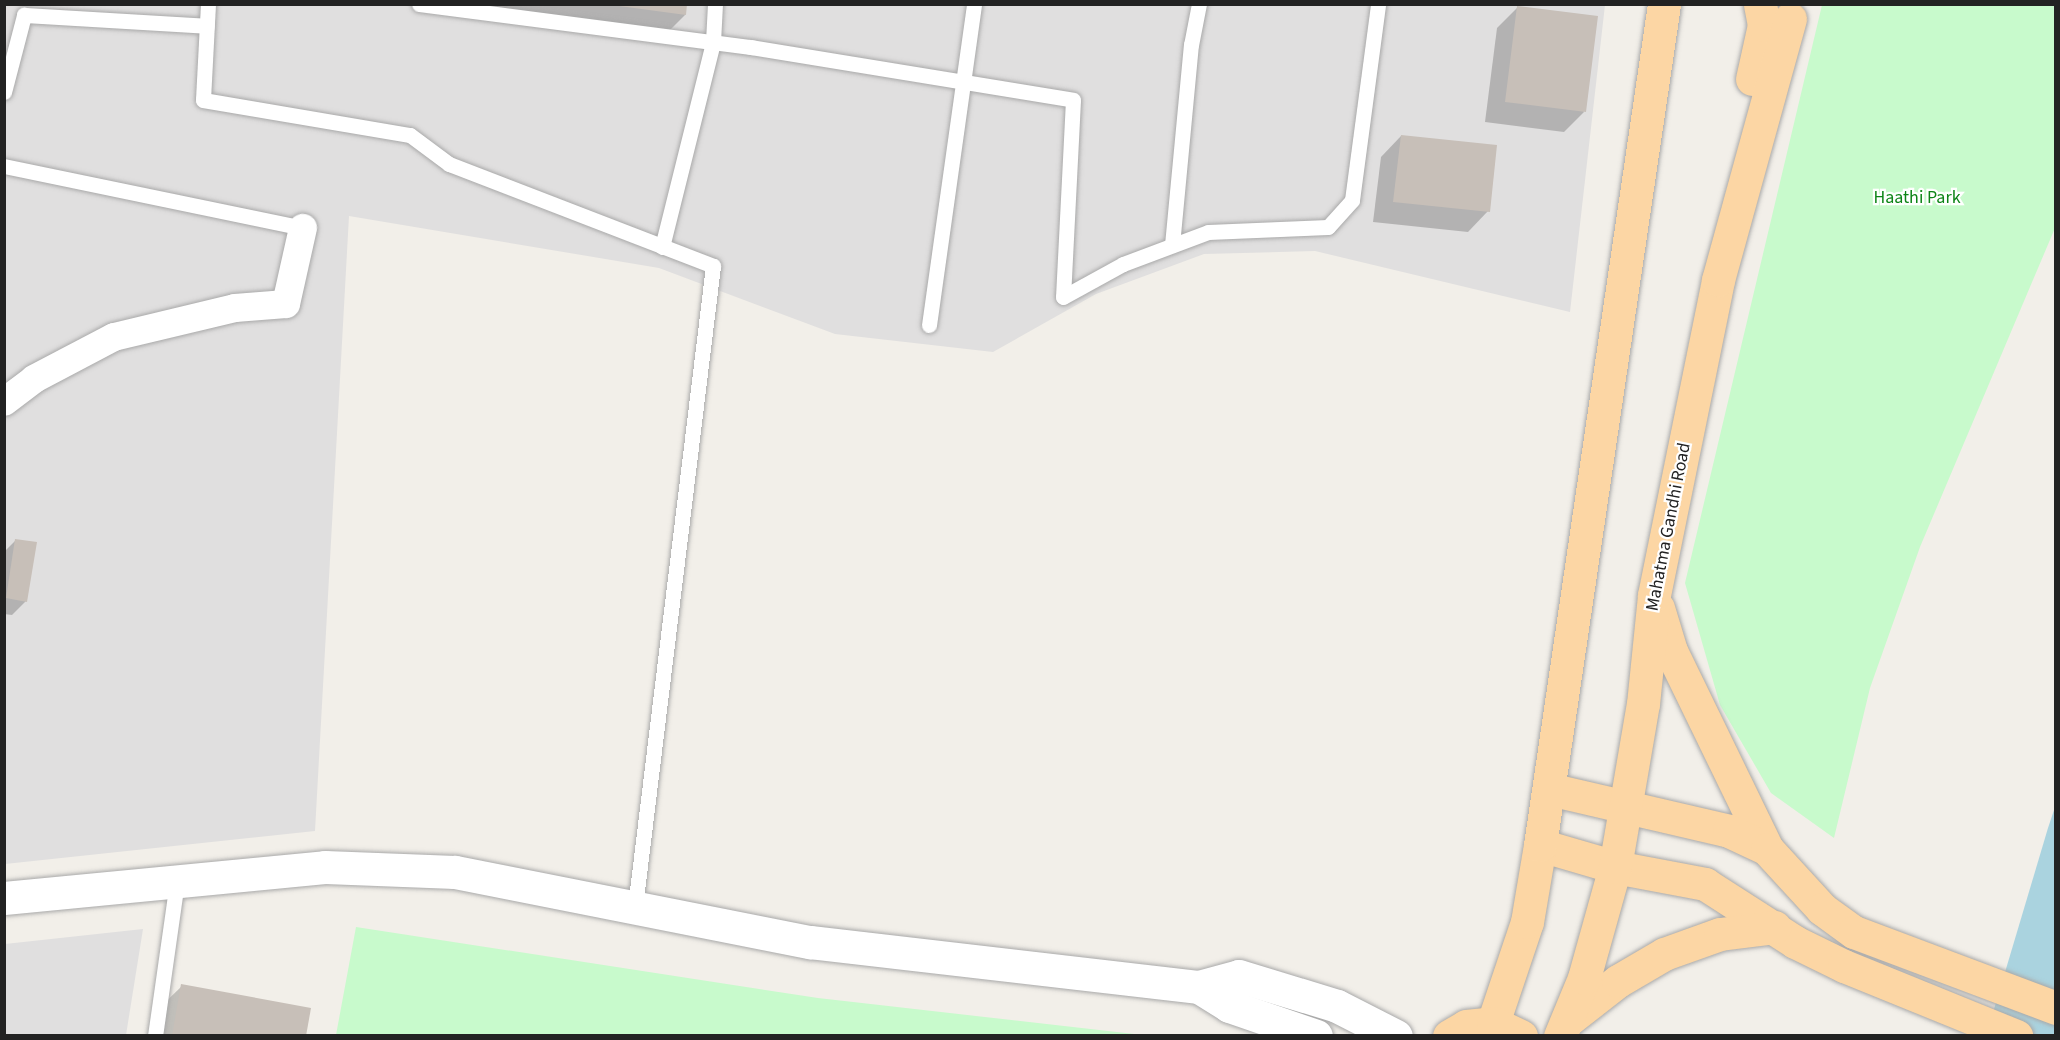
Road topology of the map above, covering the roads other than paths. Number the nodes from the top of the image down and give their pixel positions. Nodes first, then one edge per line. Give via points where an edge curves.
1 (208, 4) edge
2 (419, 4) edge
3 (715, 4) edge
4 (974, 4) edge
5 (1199, 4) edge
6 (1378, 4) edge
7 (1760, 4) edge
8 (1665, 5) edge
9 (1790, 20) dead end
10 (207, 26) junction
11 (712, 42) junction
12 (963, 80) junction
13 (4, 92) edge
14 (1750, 163) junction
15 (4, 166) edge
16 (303, 228) joint
17 (1172, 245) junction
18 (662, 247) junction
19 (929, 326) dead end
20 (4, 402) edge
21 (1654, 595) junction
22 (1549, 789) junction
23 (1625, 807) junction
24 (1540, 845) junction
25 (1767, 849) junction
26 (1616, 867) junction
27 (177, 882) junction
28 (4, 898) edge
29 (635, 907) junction
30 (1822, 909) junction
31 (1785, 934) junction
32 (1199, 987) junction
33 (2055, 1008) edge
34 (1564, 1028) edge
35 (1507, 1029) edge
36 (155, 1035) edge
37 (1316, 1035) edge
38 (1396, 1035) edge
39 (1449, 1035) edge
40 (2016, 1035) edge

1 - 10 lane
2 - 11 lane
3 - 11 lane
4 - 12 lane
5 - 17 lane via 1191,45
6 - 17 lane via 1352,200 1329,227 1208,232
7 - 14 main road via 1764,25 1740,135
8 - 22 main road
9 - 14 main road, Mahatma Gandhi Road
10 - 13 lane via 24,15
10 - 18 lane via 203,100 410,135 449,164
11 - 12 lane
11 - 18 lane
12 - 17 lane via 1073,100 1063,297 1123,264
12 - 19 lane
14 - 21 main road, Mahatma Gandhi Road via 1718,280
15 - 16 lane
16 - 20 street via 286,304 235,308 114,337 34,379
18 - 29 lane via 713,266
21 - 23 main road, Mahatma Gandhi Road via 1643,704
21 - 25 main road via 1671,651
22 - 23 main road
22 - 24 main road
23 - 25 main road via 1729,831
23 - 26 main road, Mahatma Gandhi Road
24 - 26 main road
24 - 35 main road
25 - 30 main road
26 - 31 main road via 1705,884
26 - 34 main road, Mahatma Gandhi Road via 1584,978
27 - 28 street
27 - 29 street via 325,867 455,872
27 - 36 lane
29 - 32 street via 810,942
30 - 31 main road
30 - 33 main road via 1854,932
31 - 34 main road via 1720,934 1664,954 1618,981
31 - 40 main road via 1903,993
32 - 37 street via 1229,1006
32 - 38 street via 1239,976 1337,1006
35 - 39 main road via 1466,1026

